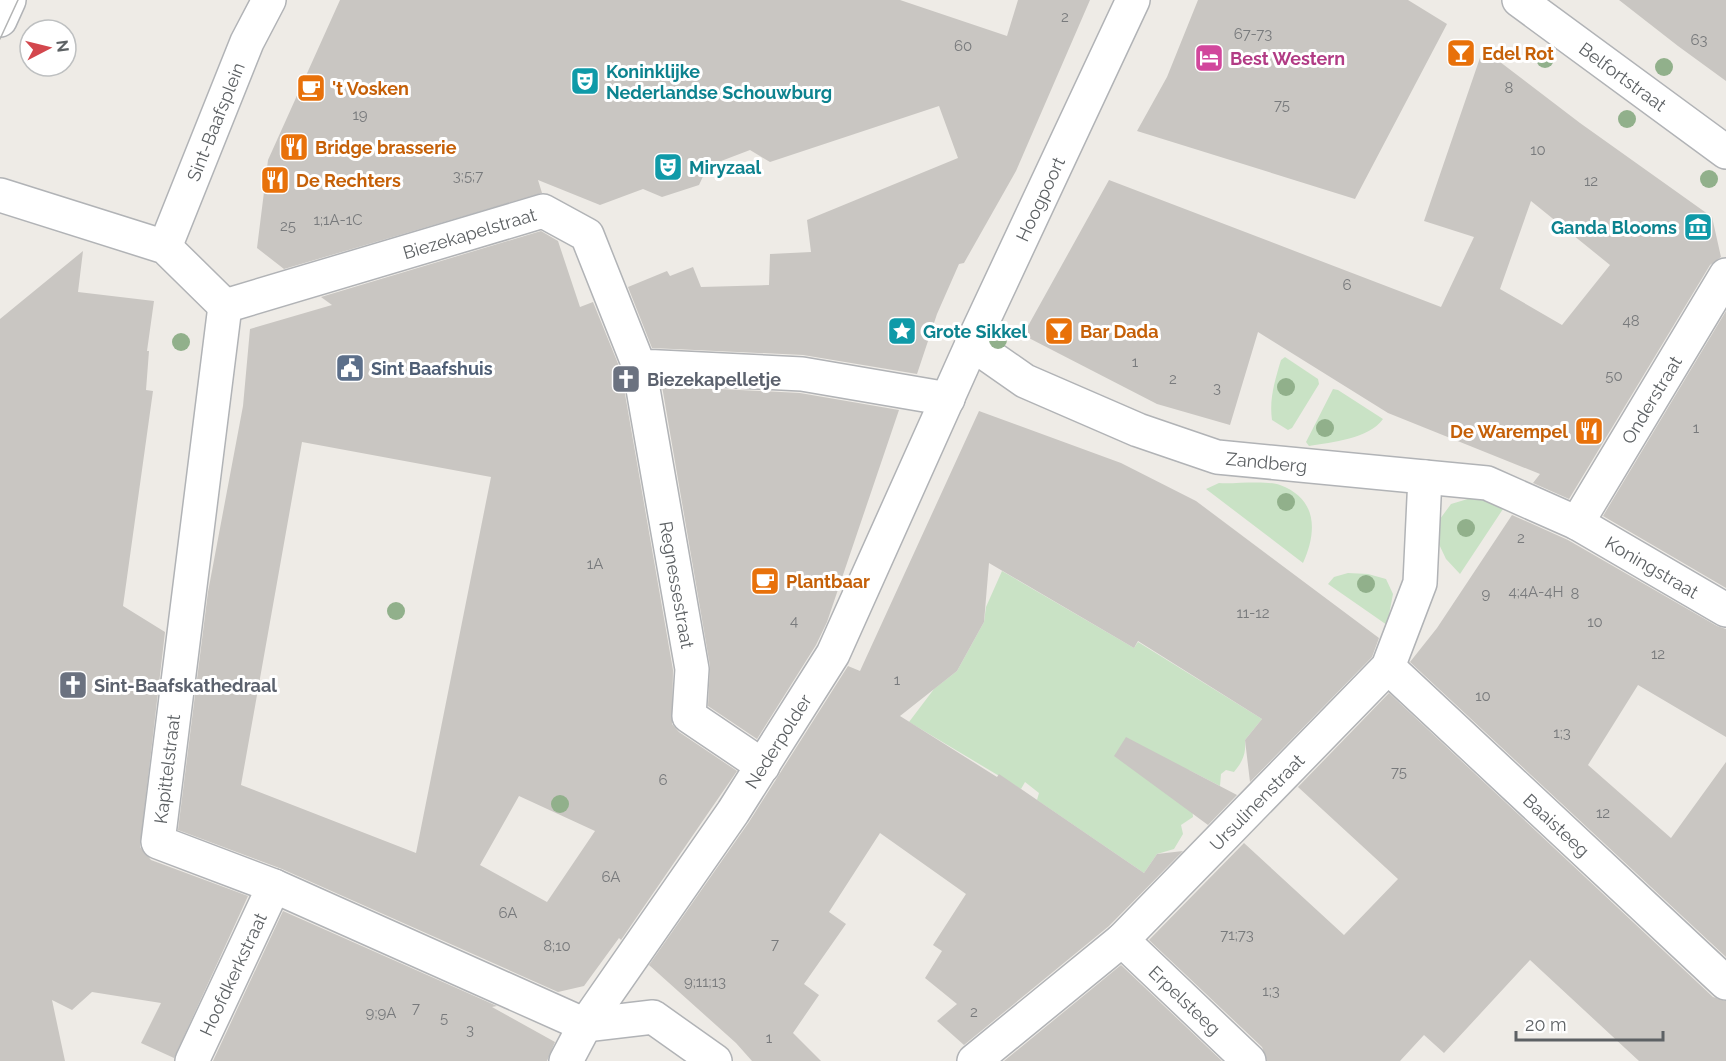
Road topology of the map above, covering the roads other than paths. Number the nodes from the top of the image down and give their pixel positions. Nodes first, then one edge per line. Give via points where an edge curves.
1 (9, 0) edge
2 (269, 0) edge
3 (1133, 0) edge
4 (1519, 0) edge
5 (0, 20) edge
6 (1726, 152) edge
7 (0, 195) edge
8 (165, 247) junction
9 (1726, 275) edge
10 (225, 306) junction
11 (972, 344) junction
12 (639, 366) junction
13 (948, 399) junction
14 (1425, 477) junction
15 (1577, 523) junction
16 (1726, 610) edge
17 (1388, 667) junction
18 (763, 766) junction
19 (274, 886) junction
20 (1122, 940) junction
21 (1726, 983) edge
22 (585, 1025) junction
23 (192, 1061) edge
24 (566, 1061) edge
25 (715, 1061) edge
26 (974, 1061) edge
27 (1249, 1061) edge

1 - 5 street
2 - 8 street, Sint-Baafsplein via 246,42
3 - 11 street, Hoogpoort
4 - 6 street, Belfortstraat
7 - 8 street
8 - 10 street
9 - 15 street, Onderstraat
10 - 12 street, Biezekapelstraat via 543,211 587,235
10 - 19 street, Kapittelstraat via 158,842
11 - 13 street, Hoogpoort
11 - 14 street, Zandberg via 1025,381 1138,430 1217,457
12 - 13 street via 802,374
12 - 18 street, Regnessestraat via 692,669 689,716
13 - 18 street, Nederpolder via 833,654
14 - 15 street, Zandberg via 1487,483
14 - 17 street, Ursulinenstraat via 1420,583
15 - 16 street, Koningstraat
17 - 20 street, Ursulinenstraat
17 - 21 street, Baaisteeg
18 - 22 street, Nederpolder
19 - 22 street, Kapittelstraat
19 - 23 street, Hoofdkerkstraat
20 - 26 street, Ursulinenstraat
20 - 27 street, Erpelsteeg
22 - 24 street, Nederpolder
22 - 25 street via 653,1017

